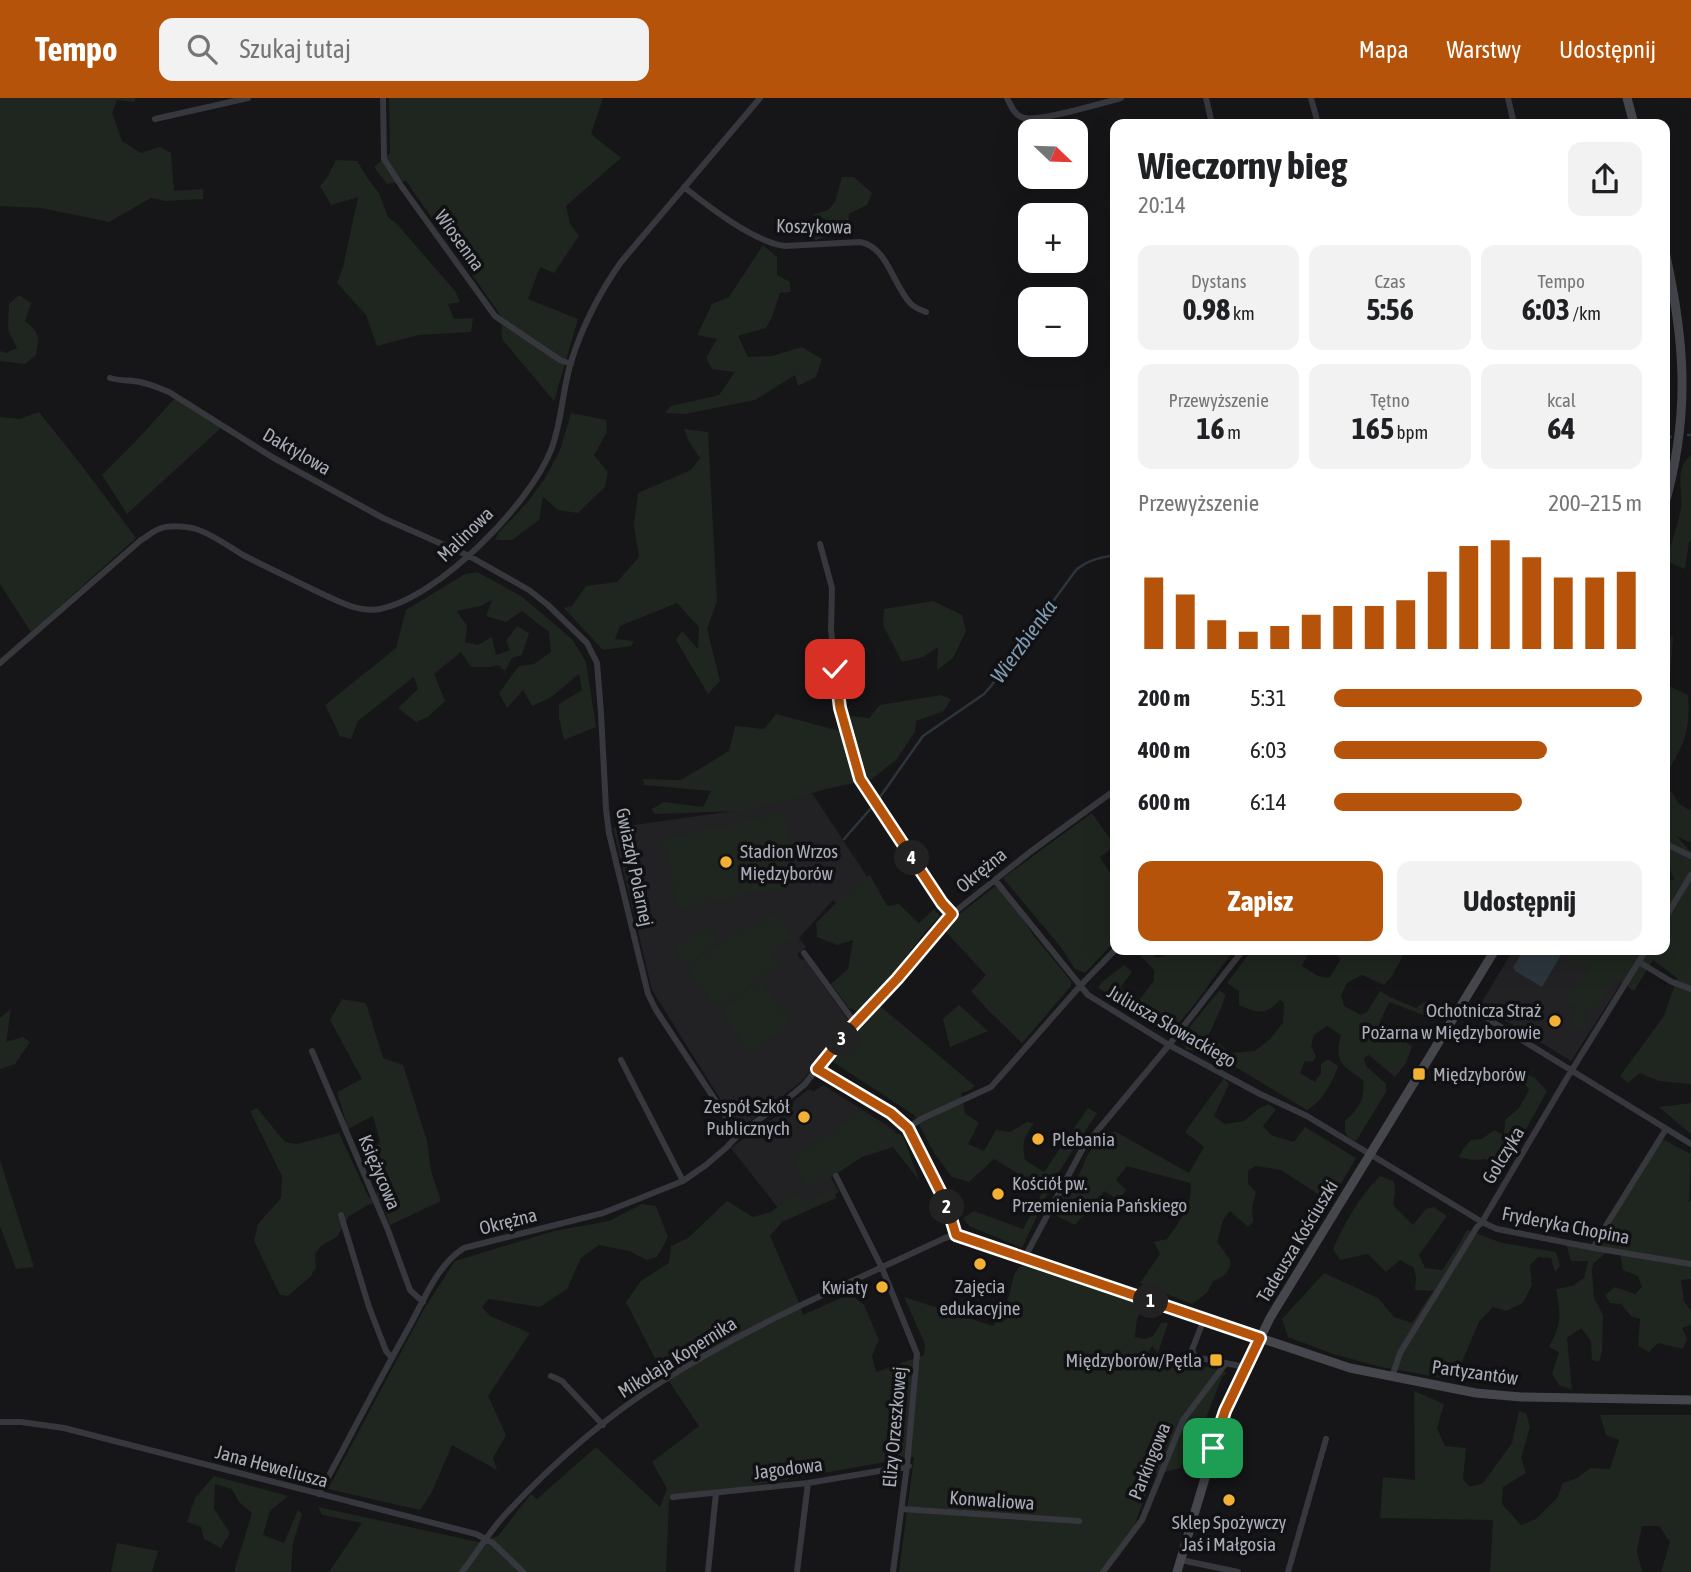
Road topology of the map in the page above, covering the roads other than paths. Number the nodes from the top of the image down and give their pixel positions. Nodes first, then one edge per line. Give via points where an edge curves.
1 (248, 98) edge
2 (383, 98) edge
3 (760, 98) edge
4 (1007, 98) edge
5 (1121, 98) edge
6 (1206, 98) edge
7 (1311, 98) edge
8 (1508, 98) edge
9 (1627, 98) edge
10 (1109, 99) edge
11 (155, 119) dead end
12 (1211, 119) edge
13 (1317, 119) edge
14 (1511, 119) edge
15 (1633, 119) edge
16 (684, 187) junction
17 (1670, 279) edge
18 (926, 312) dead end
19 (571, 364) junction
20 (110, 378) dead end
21 (1670, 484) edge
22 (820, 544) dead end
23 (469, 556) junction
24 (0, 663) edge
25 (1110, 794) edge
26 (1670, 846) edge
27 (1691, 856) edge
28 (1691, 875) edge
29 (995, 880) junction
30 (1670, 910) edge
31 (952, 914) junction
32 (804, 953) dead end
33 (1110, 955) edge
34 (1239, 955) edge
35 (1491, 955) edge
36 (1643, 955) edge
37 (1639, 962) junction
38 (1080, 986) junction
39 (1691, 989) edge
40 (1462, 1003) junction
41 (855, 1023) junction
42 (1169, 1045) junction
43 (312, 1051) dead end
44 (621, 1060) dead end
45 (817, 1069) junction
46 (1572, 1071) junction
47 (908, 1128) junction
48 (1666, 1129) junction
49 (738, 1135) junction
50 (1691, 1144) edge
51 (1371, 1153) junction
52 (836, 1176) dead end
53 (683, 1181) junction
54 (341, 1215) dead end
55 (1482, 1222) junction
56 (956, 1235) junction
57 (1594, 1248) junction
58 (1025, 1257) junction
59 (1691, 1264) edge
60 (882, 1268) junction
61 (423, 1302) junction
62 (1204, 1319) junction
63 (1260, 1338) junction
64 (392, 1358) junction
65 (1226, 1363) junction
66 (1245, 1367) junction
67 (551, 1376) dead end
68 (1392, 1377) junction
69 (1691, 1400) edge
70 (0, 1422) edge
71 (603, 1425) junction
72 (1326, 1439) dead end
73 (909, 1466) junction
74 (808, 1483) junction
75 (716, 1493) junction
76 (319, 1494) junction
77 (673, 1497) dead end
78 (902, 1509) junction
79 (1079, 1521) dead end
80 (486, 1539) junction
81 (1181, 1560) junction
82 (462, 1572) edge
83 (523, 1572) edge
84 (708, 1572) edge
85 (797, 1572) edge
86 (893, 1572) edge
87 (1103, 1572) edge
88 (1177, 1572) edge
89 (1238, 1572) edge
90 (1288, 1572) edge

1 - 11 street
2 - 19 street, Wiosenna via 384,159 402,187 495,316
3 - 16 street, Malinowa
4 - 10 street via 1012,109 1026,119
5 - 10 street
6 - 12 street
7 - 13 street
8 - 14 street
9 - 15 main road
16 - 18 street, Koszykowa via 774,244 867,243 881,256 912,306
16 - 19 street, Malinowa via 605,285
17 - 21 main road via 1681,341 1682,418
19 - 23 street, Malinowa via 558,429 544,466 522,499
20 - 23 street, Daktylowa via 169,392 383,518
22 - 31 street via 832,591 831,630 840,708 860,779
23 - 24 street, Malinowa via 398,604 358,608 196,529 160,528
23 - 49 street, Gwiazdy Polarnej via 529,590 587,643 597,663 609,833 648,994
25 - 29 street, Okrężna
26 - 27 street
28 - 30 street
29 - 31 street, Okrężna
29 - 38 street, Juliusza Słowackiego
31 - 41 street, Okrężna
32 - 41 street
33 - 38 street
34 - 42 street
35 - 40 main road, Tadeusza Kościuszki
36 - 37 street, Golczyka
37 - 39 street
37 - 46 street, Golczyka
38 - 42 street, Juliusza Słowackiego
38 - 47 street via 991,1087
40 - 46 street
40 - 51 main road, Tadeusza Kościuszki
41 - 45 street, Okrężna
42 - 51 street, Juliusza Słowackiego
42 - 58 street via 1083,1148
43 - 61 street, Księżycowa via 410,1290
44 - 53 street
45 - 47 street
45 - 49 street, Okrężna via 804,1085
46 - 48 street
46 - 55 street, Golczyka
47 - 56 street via 947,1205
48 - 50 street
48 - 57 street
49 - 53 street, Okrężna
51 - 55 street, Fryderyka Chopina
51 - 63 main road, Tadeusza Kościuszki
52 - 60 street, Elizy Orzeszkowej
53 - 61 street, Okrężna via 603,1213 464,1248 452,1256
54 - 64 street via 369,1307
55 - 57 street, Fryderyka Chopina
55 - 68 street, Golczyka via 1400,1353
56 - 58 street
56 - 60 street, Mikołaja Kopernika
57 - 59 street, Fryderyka Chopina
58 - 62 street
60 - 71 street, Mikołaja Kopernika via 720,1346 660,1382
60 - 73 street, Elizy Orzeszkowej via 917,1353
61 - 64 street, Okrężna
62 - 63 street
62 - 65 street via 1192,1350 1195,1357
63 - 66 main road, Tadeusza Kościuszki
63 - 68 main road, Partyzantów
64 - 76 street, Okrężna
65 - 66 street
65 - 87 street, Parkingowa via 1183,1420 1142,1520
66 - 81 main road, Tadeusza Kościuszki via 1225,1411
67 - 71 street via 562,1381
68 - 69 main road, Partyzantów via 1502,1396
70 - 76 street, Jana Heweliusza via 64,1428
71 - 80 street, Mikołaja Kopernika via 534,1486
72 - 90 street
73 - 74 street, Jagodowa
73 - 78 street, Elizy Orzeszkowej
74 - 75 street, Jagodowa
74 - 85 street
75 - 77 street, Jagodowa
75 - 84 street
76 - 80 street, Jana Heweliusza
78 - 79 street, Konwaliowa
78 - 86 street, Elizy Orzeszkowej
80 - 82 street, Mikołaja Kopernika
80 - 83 street, Jana Heweliusza
81 - 88 main road, Tadeusza Kościuszki
81 - 89 street

